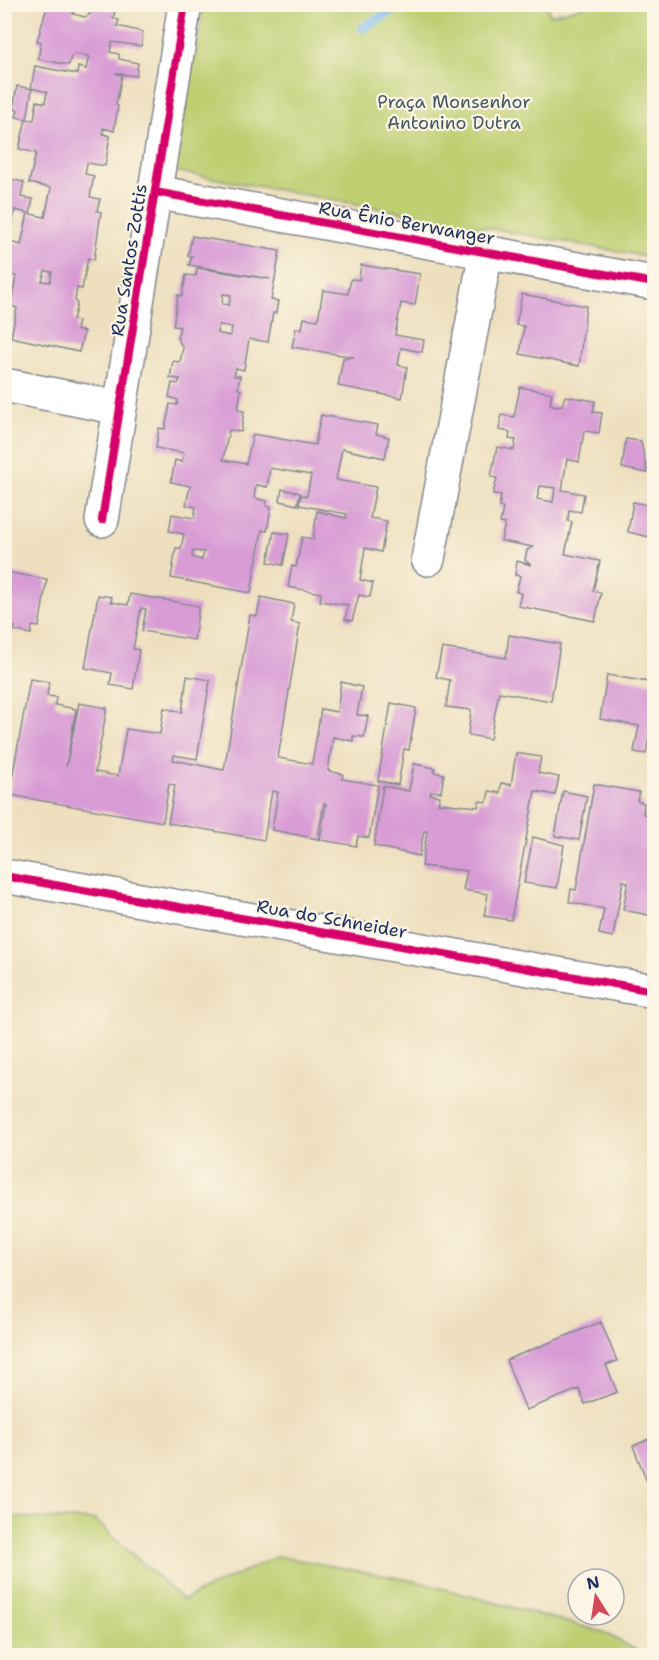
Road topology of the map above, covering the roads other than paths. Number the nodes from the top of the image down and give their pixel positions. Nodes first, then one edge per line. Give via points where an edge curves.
1 (185, 4) edge
2 (154, 192) junction
3 (486, 252) junction
4 (654, 283) edge
5 (4, 385) edge
6 (120, 408) junction
7 (102, 520) dead end
8 (428, 559) dead end
9 (4, 876) edge
10 (654, 991) edge

1 - 2 street, Rua Santos Zottis
2 - 3 street, Rua Ênio Berwanger
2 - 6 street, Rua Santos Zottis
3 - 4 street, Rua Ênio Berwanger
3 - 8 street
5 - 6 street
6 - 7 street, Rua Santos Zottis
9 - 10 street, Rua do Schneider

